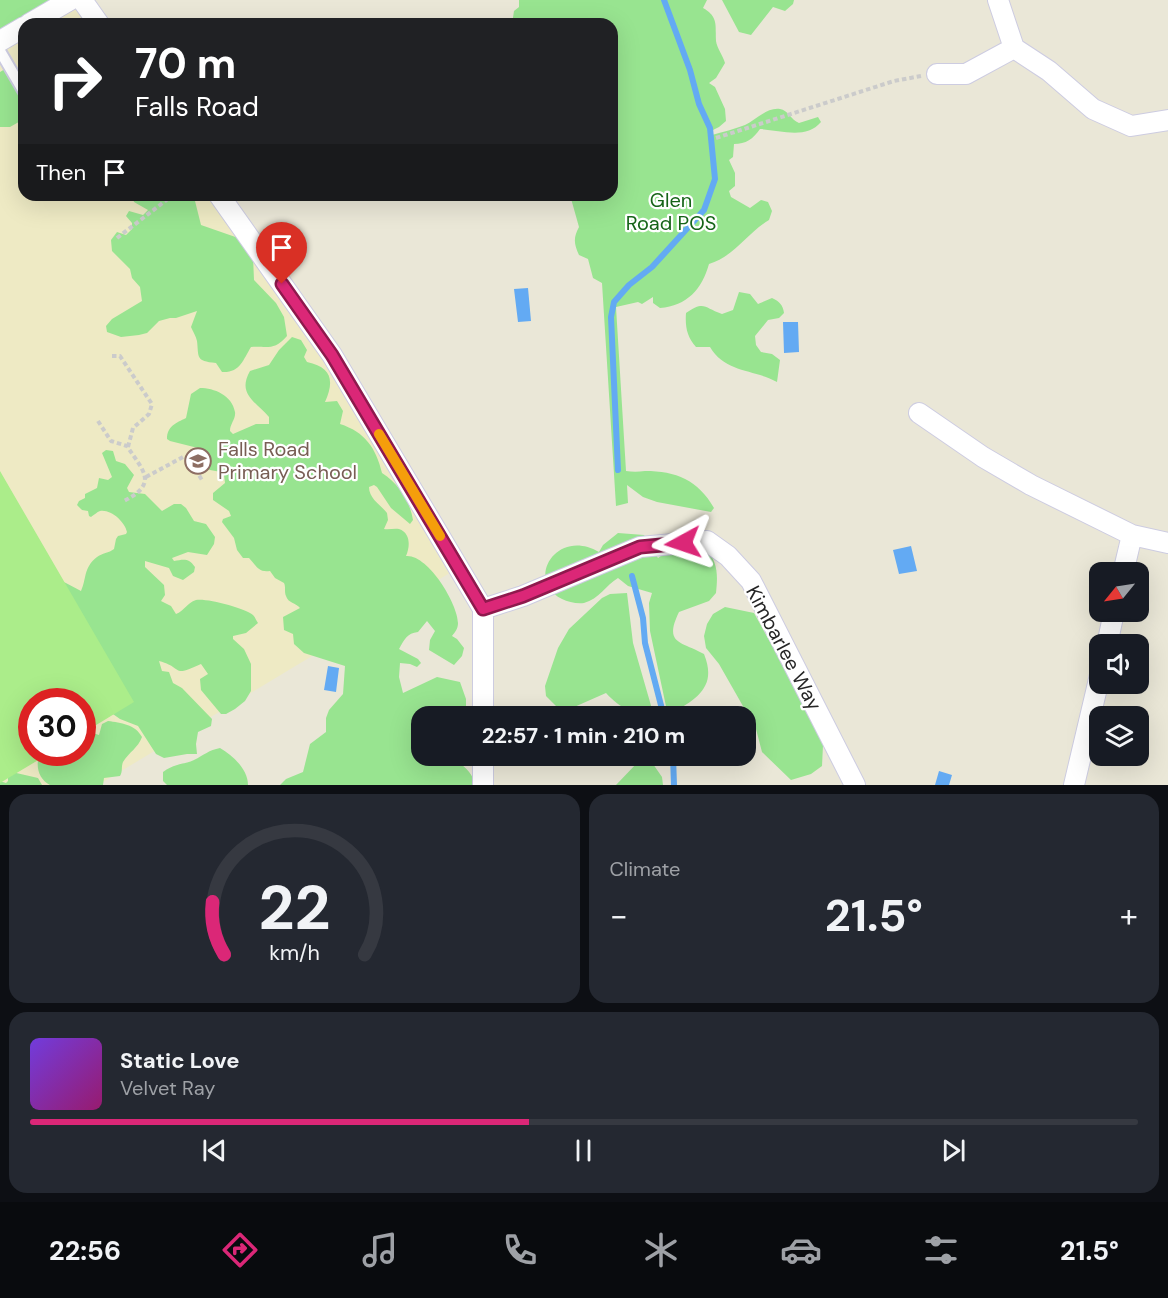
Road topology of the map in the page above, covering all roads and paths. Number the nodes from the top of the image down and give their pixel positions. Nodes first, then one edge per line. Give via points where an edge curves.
1 (70, 0) edge
2 (82, 0) edge
3 (998, 0) edge
4 (39, 18) edge
5 (95, 18) edge
6 (18, 30) edge
7 (0, 41) edge
8 (1014, 48) junction
9 (0, 51) edge
10 (937, 74) joint
11 (18, 82) edge
12 (1168, 120) edge
13 (716, 138) dead end
14 (165, 201) edge
15 (223, 201) edge
16 (117, 237) dead end
17 (112, 356) dead end
18 (919, 413) dead end
19 (98, 421) dead end
20 (128, 447) junction
21 (146, 477) junction
22 (202, 480) dead end
23 (124, 501) dead end
24 (1132, 535) junction
25 (1168, 543) edge
26 (1126, 562) edge
27 (483, 609) junction
28 (1096, 694) edge
29 (483, 706) edge
30 (483, 766) edge
31 (483, 785) edge
32 (855, 785) edge
33 (1074, 785) edge

1 - 4 street
2 - 5 street
3 - 8 street
6 - 7 street
8 - 10 street via 966,74
8 - 12 street via 1049,71 1093,109 1131,126
9 - 11 lane
10 - 13 path via 894,81
14 - 16 path
15 - 27 street via 332,355
17 - 20 path via 120,356 153,404 149,414 133,428
18 - 24 street via 1031,485
19 - 20 path via 107,438
20 - 21 path
21 - 22 path via 183,457
21 - 23 path via 140,491
24 - 25 street
24 - 26 street
27 - 29 street
27 - 32 street, Kimbarlee Way via 640,547 707,542 728,556 751,581
28 - 33 street
30 - 31 street

